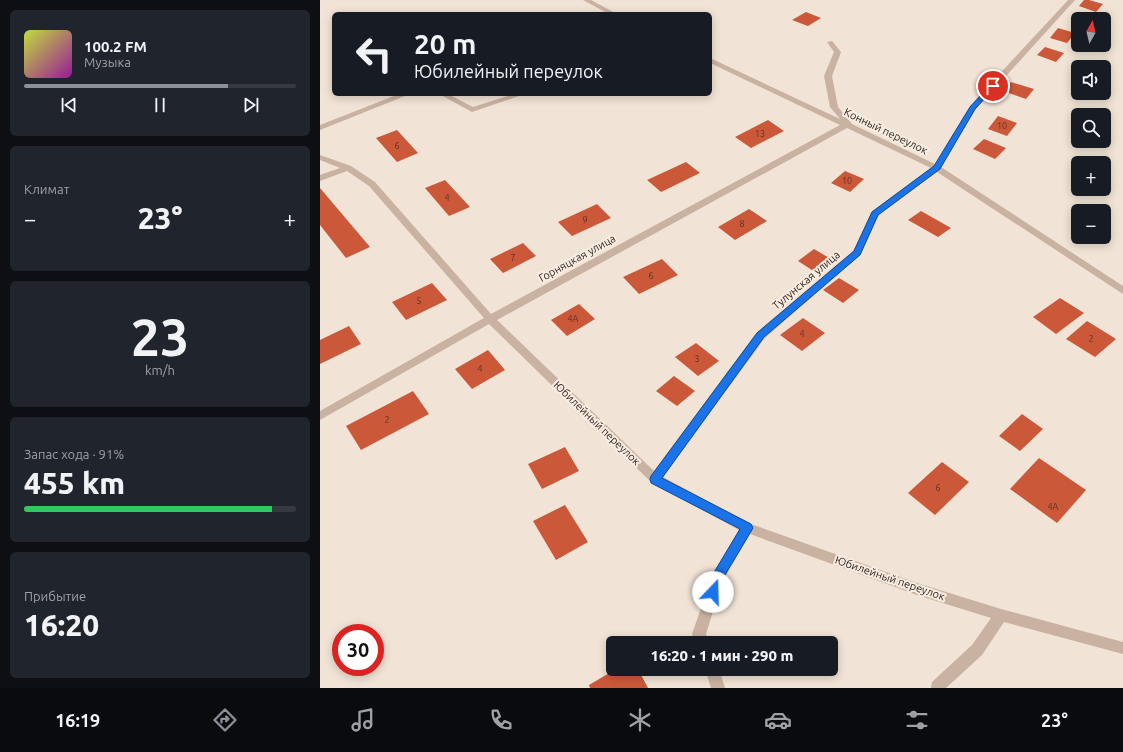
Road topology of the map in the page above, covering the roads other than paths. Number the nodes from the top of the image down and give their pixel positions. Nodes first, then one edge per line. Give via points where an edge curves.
1 (586, 0) edge
2 (1072, 0) edge
3 (610, 12) edge
4 (830, 42) dead end
5 (712, 61) edge
6 (401, 96) edge
7 (447, 96) edge
8 (515, 96) edge
9 (848, 124) junction
10 (320, 128) edge
11 (320, 156) edge
12 (348, 168) junction
13 (937, 168) junction
14 (320, 178) edge
15 (1123, 291) edge
16 (490, 319) junction
17 (320, 416) edge
18 (655, 479) junction
19 (747, 528) junction
20 (1001, 615) junction
21 (700, 636) edge
22 (1123, 648) edge
23 (714, 676) edge
24 (937, 687) dead end
25 (718, 688) edge

1 - 3 street
2 - 13 street, Тулунская улица via 973,108
4 - 9 street via 838,52 828,76 834,107
5 - 9 street, Конный переулок
6 - 10 street
7 - 8 street via 472,110
9 - 13 street, Конный переулок
9 - 16 street, Горняцкая улица
11 - 12 street, Юбилейный переулок
12 - 14 street
12 - 16 street, Юбилейный переулок via 372,184
13 - 15 street, Конный переулок
13 - 18 street, Тулунская улица via 875,213 857,253 760,335
16 - 17 street, Горняцкая улица
16 - 18 street, Юбилейный переулок
18 - 19 street, Юбилейный переулок
19 - 20 street, Юбилейный переулок via 917,589
19 - 21 street via 717,578
20 - 22 street, Юбилейный переулок
20 - 24 street via 978,650
23 - 25 street

